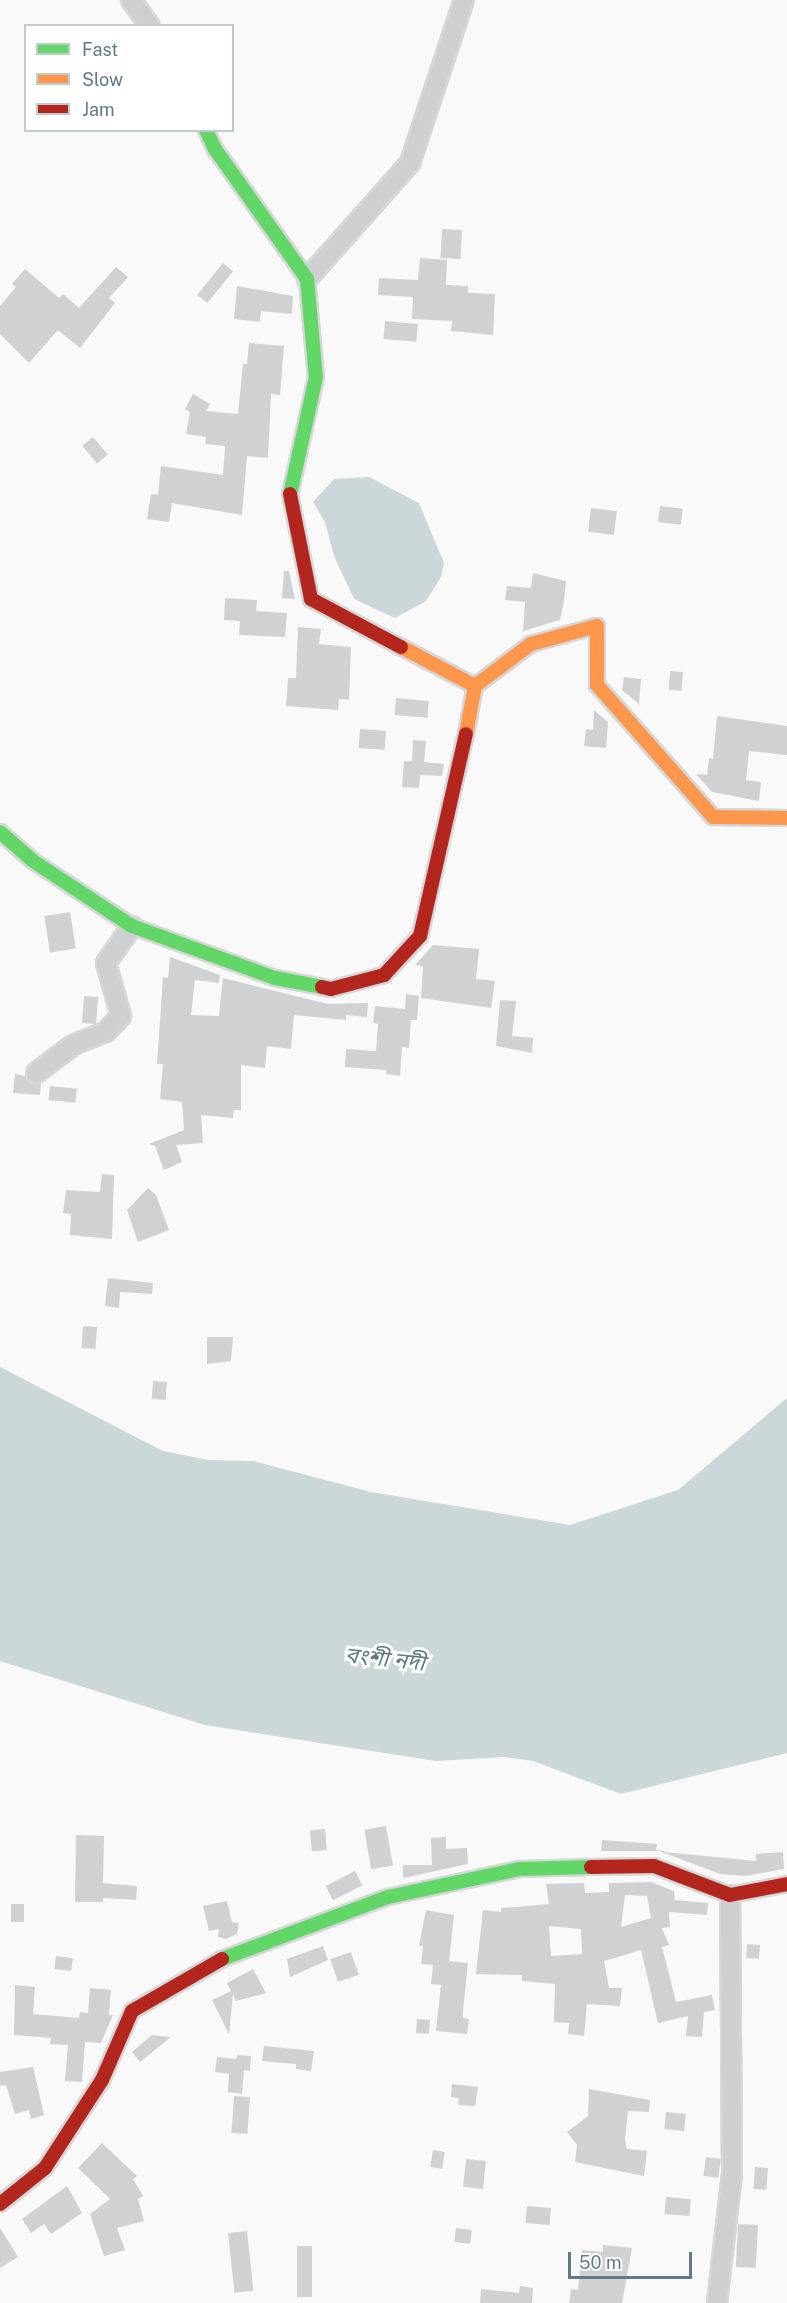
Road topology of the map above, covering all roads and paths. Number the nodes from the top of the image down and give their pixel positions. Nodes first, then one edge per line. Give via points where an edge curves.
1 (131, 0) edge
2 (464, 0) edge
3 (149, 24) edge
4 (207, 132) edge
5 (307, 279) junction
6 (475, 686) junction
7 (787, 818) edge
8 (0, 832) edge
9 (132, 926) junction
10 (36, 1073) dead end
11 (787, 1884) edge
12 (730, 1895) junction
13 (0, 2204) edge
14 (717, 2303) edge

1 - 3 street
2 - 5 street via 410,163
4 - 5 street
5 - 6 street via 316,377 290,491 311,599
6 - 7 street via 531,644 597,626 597,685 713,817
6 - 9 street via 452,808 420,936 384,975 331,989 275,978
8 - 9 street via 33,861
9 - 10 street via 106,963 121,1016 106,1032 73,1045
11 - 12 street
12 - 13 street via 654,1866 520,1869 388,1897 232,1953 132,2011 102,2080 45,2168
12 - 14 street via 732,2174

